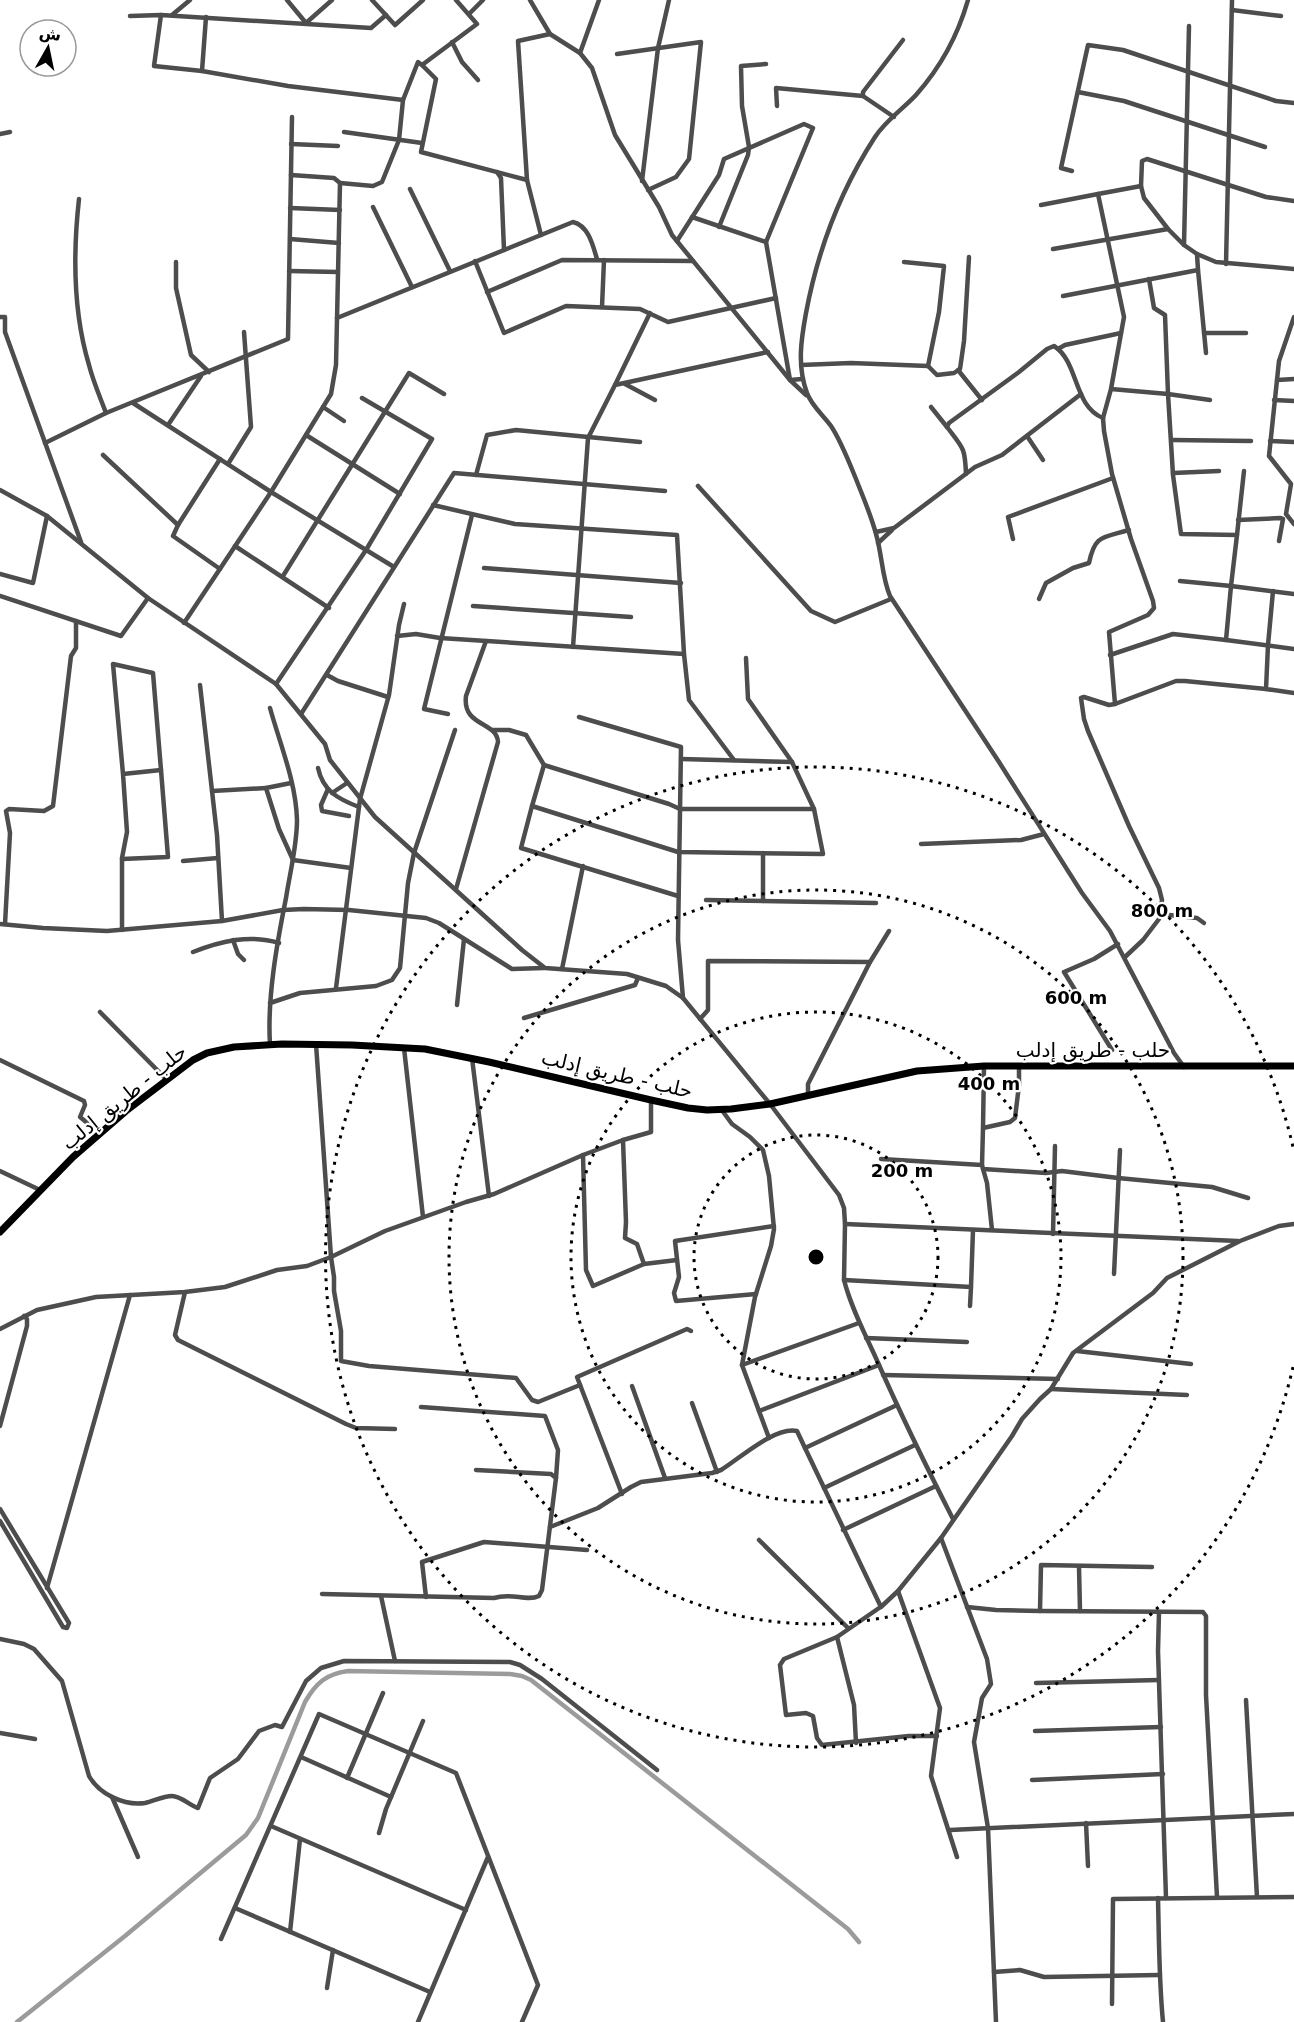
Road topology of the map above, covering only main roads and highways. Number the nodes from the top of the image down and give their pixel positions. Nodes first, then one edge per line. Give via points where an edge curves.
1 (1294, 1066) edge
2 (0, 1232) edge

1 - 2 highway, حلب - طريق إدلب via 984,1066 916,1071 770,1104 721,1109 688,1108 425,1049 316,1044 234,1047 207,1053 166,1079 102,1131

